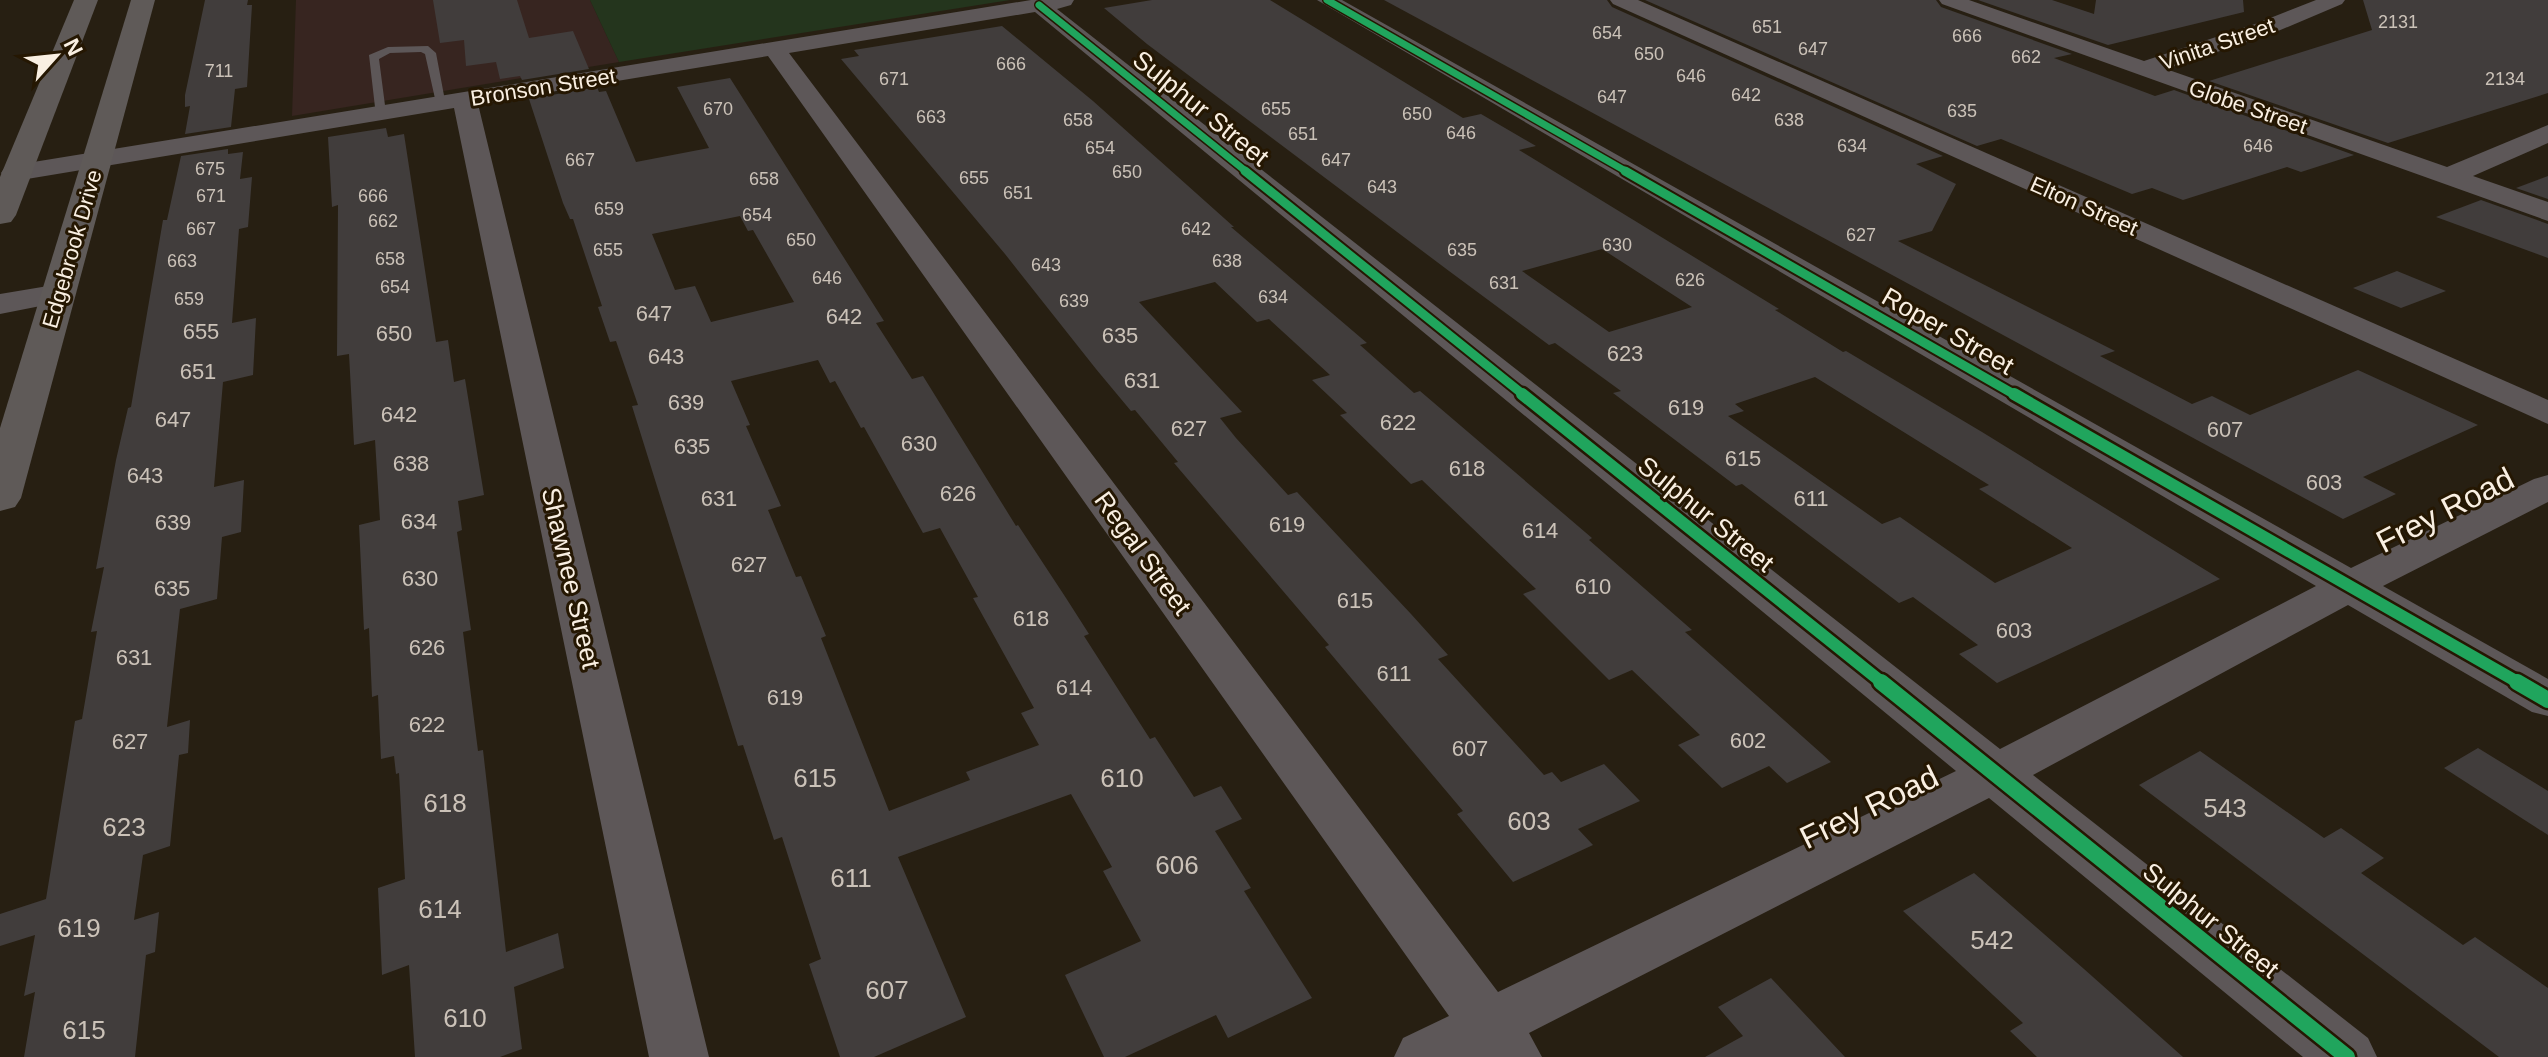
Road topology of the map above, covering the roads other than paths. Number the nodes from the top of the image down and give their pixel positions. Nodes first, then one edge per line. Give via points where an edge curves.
1 (86, 0) edge
2 (1327, 0) edge
3 (1620, 0) edge
4 (1949, 0) edge
5 (2335, 0) edge
6 (1055, 3) edge
7 (140, 11) edge
8 (74, 31) junction
9 (774, 49) junction
10 (2143, 69) junction
11 (453, 101) junction
12 (380, 113) junction
13 (2548, 133) edge
14 (98, 160) junction
15 (15, 173) junction
16 (2448, 177) junction
17 (2548, 212) edge
18 (0, 215) edge
19 (60, 293) junction
20 (0, 304) edge
21 (2548, 413) edge
22 (2548, 487) edge
23 (0, 498) edge
24 (2350, 586) junction
25 (2548, 700) edge
26 (1994, 774) junction
27 (1500, 1041) edge
28 (679, 1057) edge
29 (1424, 1057) edge
30 (2347, 1057) edge

1 - 8 main road
2 - 24 street, Roper Street
3 - 21 street, Elton Street
4 - 10 street, Globe Street
5 - 10 street, Vinita Street
6 - 9 street, Bronson Street
6 - 26 street, Sulphur Street
7 - 8 main road
7 - 14 main road, Edgebrook Drive
8 - 15 main road
9 - 11 street, Bronson Street
9 - 27 street, Regal Street
10 - 16 street, Globe Street
11 - 12 street, Bronson Street
11 - 12 lane via 424,48 388,50 373,57
11 - 28 street, Shawnee Street
12 - 14 street, Bronson Street
13 - 16 street
14 - 15 street, Bronson Street
14 - 19 main road, Edgebrook Drive
15 - 18 main road
16 - 17 street, Globe Street
19 - 20 street
19 - 23 main road, Edgebrook Drive
22 - 24 street, Frey Road
24 - 25 street, Roper Street
24 - 26 street, Frey Road
26 - 27 street, Frey Road
26 - 30 street, Sulphur Street
27 - 29 street, Frey Road

